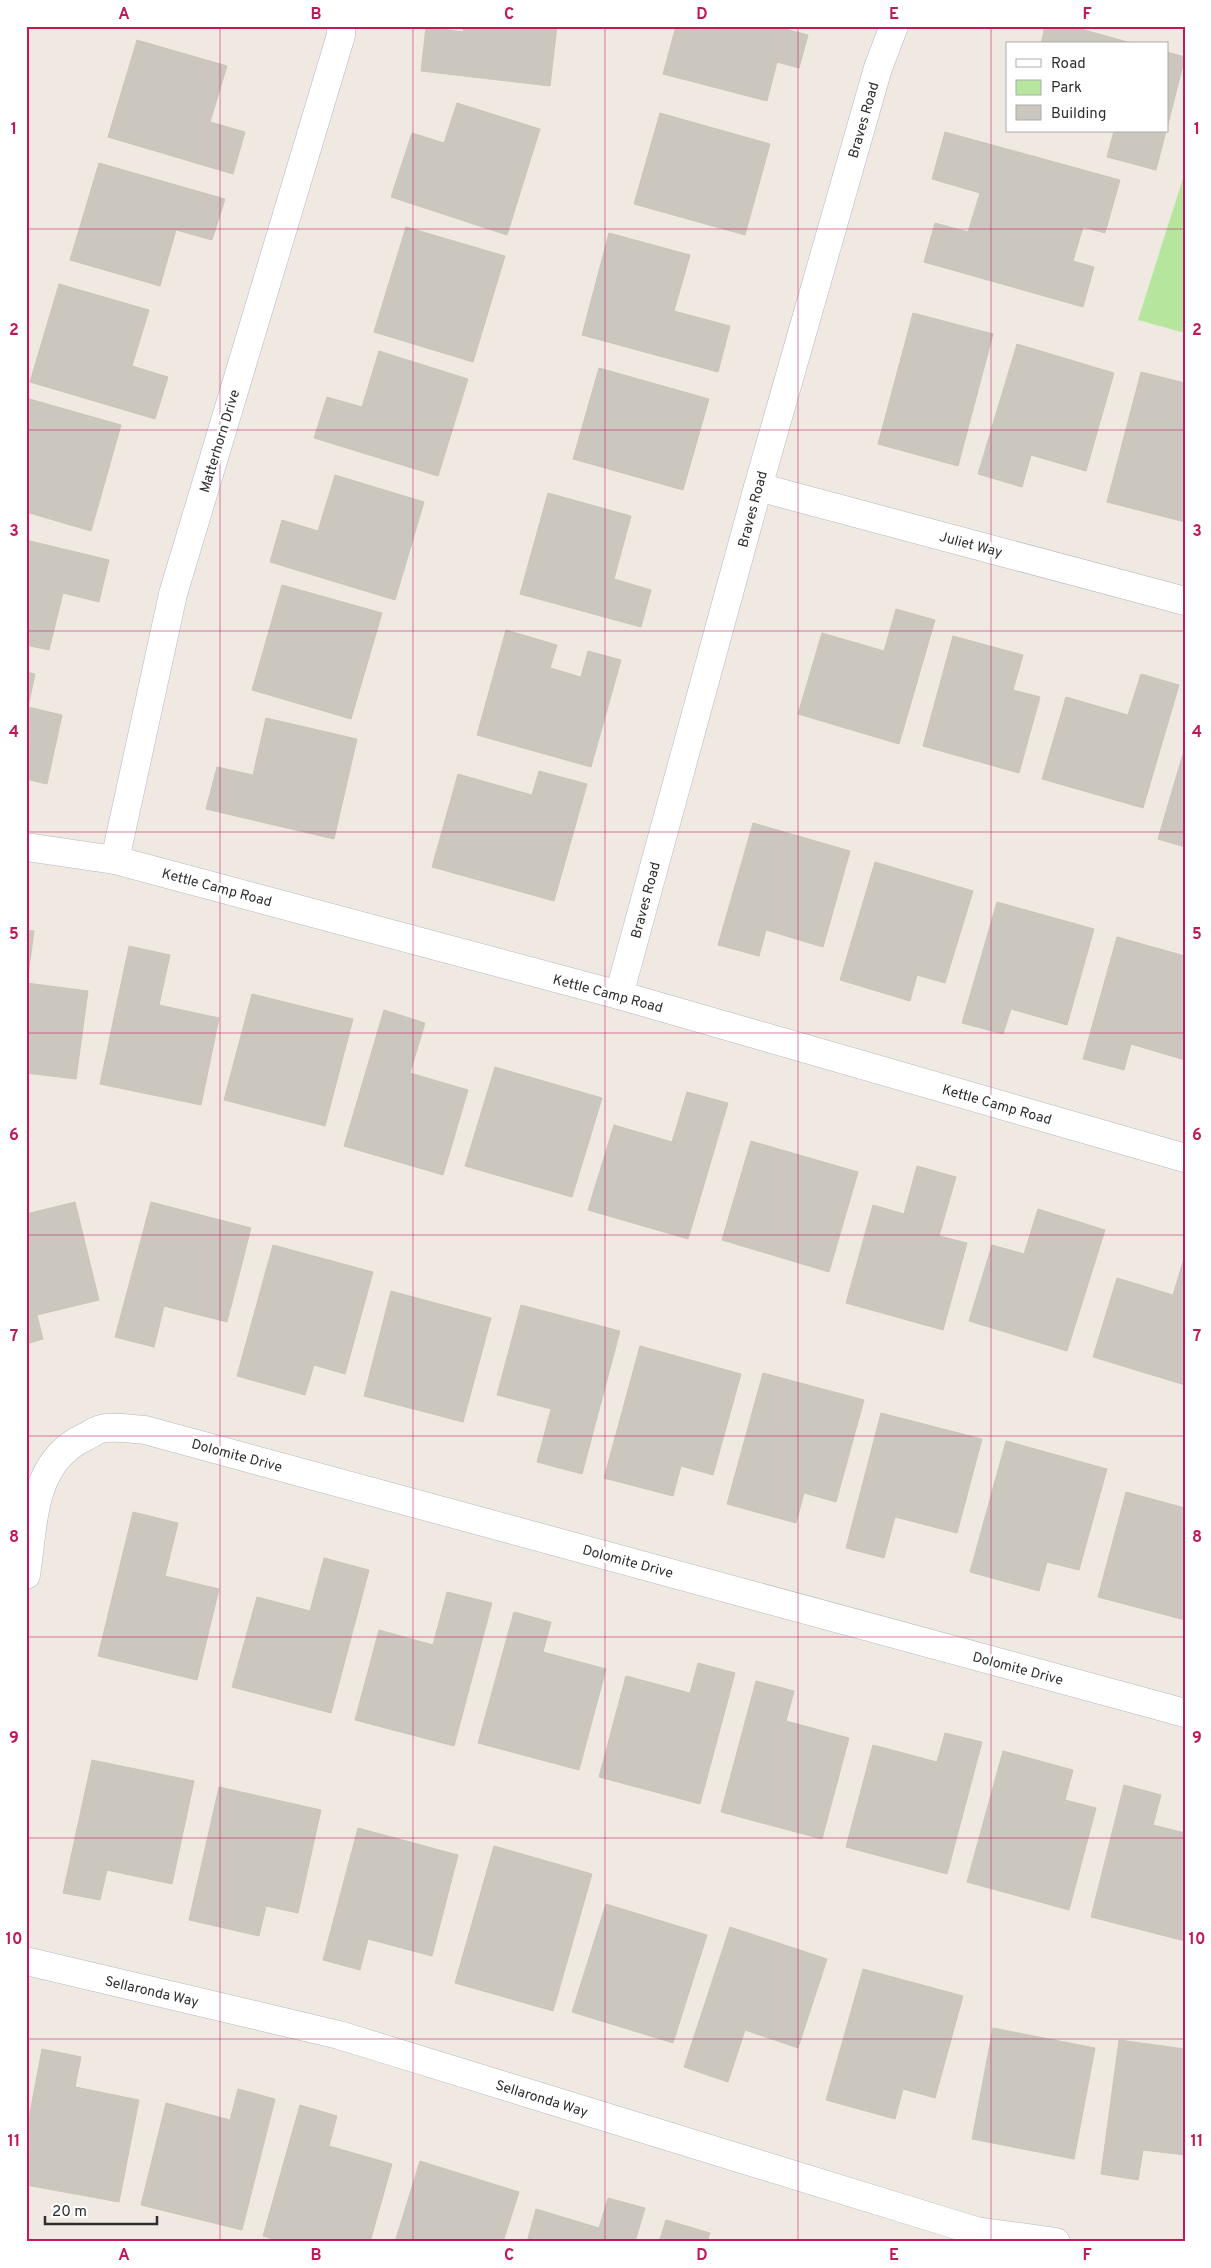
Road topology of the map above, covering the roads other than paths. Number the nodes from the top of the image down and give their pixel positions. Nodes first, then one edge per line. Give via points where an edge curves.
1 (341, 26) edge
2 (894, 26) edge
3 (758, 486) junction
4 (1185, 601) edge
5 (26, 846) edge
6 (115, 860) junction
7 (620, 995) junction
8 (1185, 1158) edge
9 (26, 1575) edge
10 (1185, 1713) edge
11 (26, 1962) edge
12 (1056, 2242) edge

1 - 6 street, Matterhorn Drive via 174,594
2 - 3 street, Braves Road via 878,68
3 - 4 street, Juliet Way
3 - 7 street, Braves Road
5 - 6 street, Kettle Camp Road
6 - 7 street, Kettle Camp Road
7 - 8 street, Kettle Camp Road
9 - 10 street, Dolomite Drive via 42,1480 56,1458 71,1443 104,1428 145,1430
11 - 12 street, Sellaronda Way via 338,2035 976,2231

